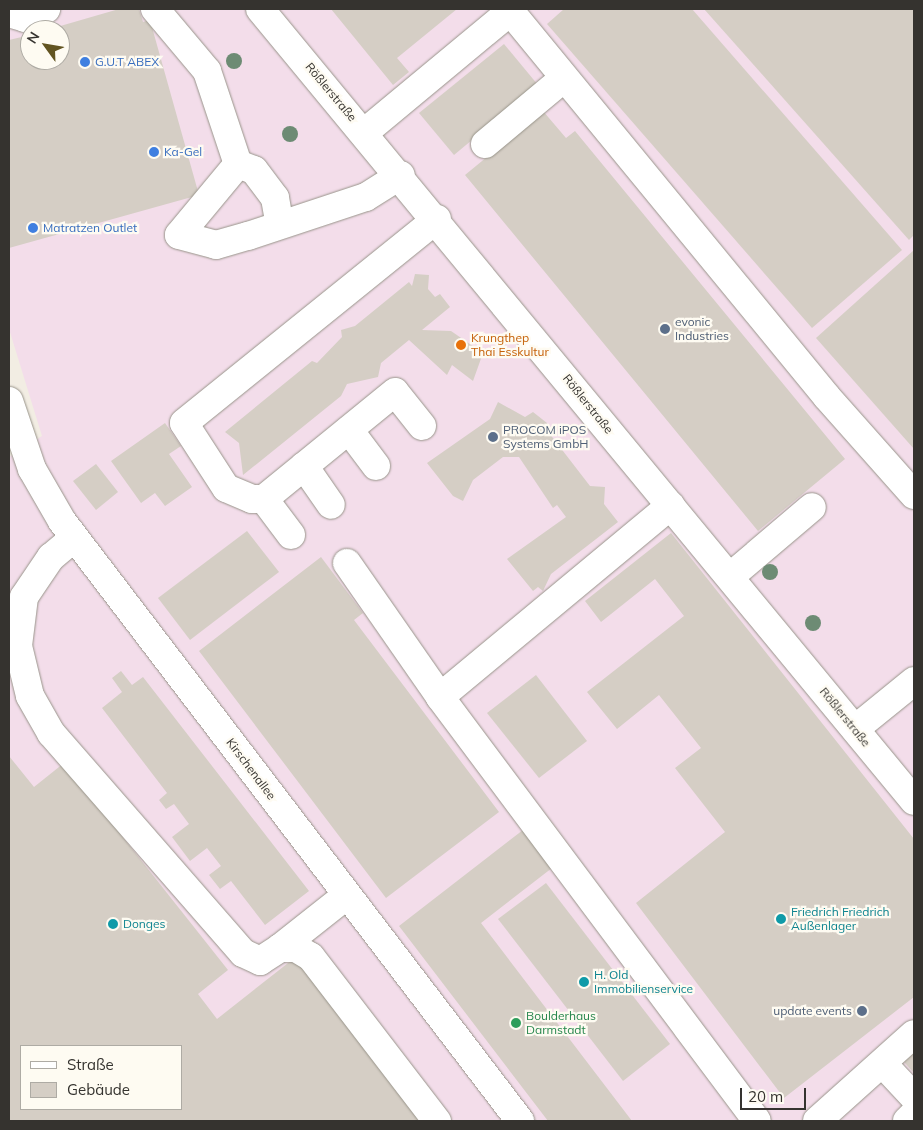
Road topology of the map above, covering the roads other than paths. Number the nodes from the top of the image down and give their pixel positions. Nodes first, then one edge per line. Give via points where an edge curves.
1 (46, 9) edge
2 (155, 9) edge
3 (260, 9) edge
4 (511, 10) edge
5 (9, 13) edge
6 (564, 78) junction
7 (365, 132) junction
8 (486, 144) dead end
9 (238, 164) junction
10 (400, 175) junction
11 (437, 219) junction
12 (280, 225) junction
13 (10, 411) edge
14 (422, 426) dead end
15 (349, 430) junction
16 (304, 466) junction
17 (376, 466) dead end
18 (914, 494) edge
19 (264, 499) junction
20 (331, 505) dead end
21 (671, 505) junction
22 (812, 506) dead end
23 (291, 535) dead end
24 (74, 538) junction
25 (347, 563) dead end
26 (731, 576) junction
27 (914, 681) edge
28 (440, 697) junction
29 (855, 729) junction
30 (914, 801) edge
31 (347, 895) junction
32 (280, 948) junction
33 (914, 1034) edge
34 (883, 1064) junction
35 (914, 1097) edge
36 (914, 1114) edge
37 (437, 1121) edge
38 (520, 1121) edge
39 (757, 1121) edge
40 (817, 1121) edge
41 (907, 1121) edge

1 - 5 street via 26,18
2 - 9 street via 207,71
3 - 7 street, Rößlerstraße
4 - 6 street
4 - 7 street
6 - 8 street
6 - 18 street via 827,397
7 - 10 street, Rößlerstraße
9 - 12 street via 254,170 275,198
9 - 12 street via 179,235 216,245
10 - 11 street, Rößlerstraße
10 - 12 street via 366,197
11 - 19 street via 184,424 226,488 252,499
11 - 21 street, Rößlerstraße
13 - 24 street, Kirschenallee via 41,487
14 - 15 street via 395,392
15 - 16 street
15 - 17 street
16 - 19 street
16 - 20 street
19 - 23 street
21 - 26 street, Rößlerstraße
21 - 28 street
22 - 26 street
24 - 31 street, Kirschenallee
24 - 32 street via 51,557 24,598 18,646 30,696 51,733 242,953 260,961
25 - 28 street
26 - 29 street, Rößlerstraße
27 - 29 street
28 - 39 street
29 - 30 street, Rößlerstraße
31 - 32 street
31 - 38 street, Kirschenallee
32 - 37 street via 296,948 311,957
33 - 34 street
34 - 35 street
34 - 40 street
36 - 41 street

